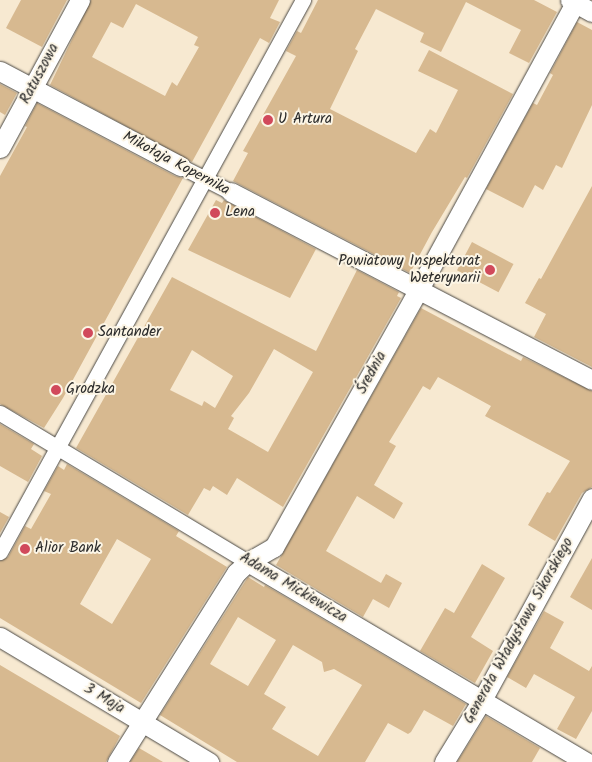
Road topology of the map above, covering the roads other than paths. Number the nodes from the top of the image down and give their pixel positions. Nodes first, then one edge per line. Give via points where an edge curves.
1 (80, 0) edge
2 (303, 0) edge
3 (572, 1) edge
4 (592, 12) edge
5 (0, 71) edge
6 (33, 88) junction
7 (0, 148) edge
8 (180, 166) joint
9 (205, 179) junction
10 (231, 192) joint
11 (419, 289) junction
12 (592, 380) edge
13 (0, 413) edge
14 (55, 448) junction
15 (592, 498) edge
16 (0, 552) edge
17 (248, 562) junction
18 (0, 637) edge
19 (482, 700) junction
20 (142, 721) junction
21 (117, 762) edge
22 (209, 762) edge
23 (444, 762) edge
24 (586, 762) edge

1 - 6 street, Ratuszowa
2 - 9 street
3 - 4 street
3 - 11 street, Średnia
5 - 6 street, Mikołaja Kopernika
6 - 7 street, Ratuszowa
6 - 8 street, Mikołaja Kopernika
8 - 9 street, Mikołaja Kopernika
9 - 10 street, Mikołaja Kopernika
9 - 14 street
10 - 11 street, Mikołaja Kopernika
11 - 12 street, Mikołaja Kopernika
11 - 17 street, Średnia via 274,546
13 - 14 street, Adama Mickiewicza
14 - 16 street
14 - 17 street, Adama Mickiewicza
15 - 19 street, Generała Władysława Sikorskiego
17 - 19 street, Adama Mickiewicza
17 - 20 street, Średnia via 236,573
18 - 20 street, 3 Maja
19 - 23 street, Generała Władysława Sikorskiego
19 - 24 street, Adama Mickiewicza
20 - 21 street, Średnia
20 - 22 street, 3 Maja

